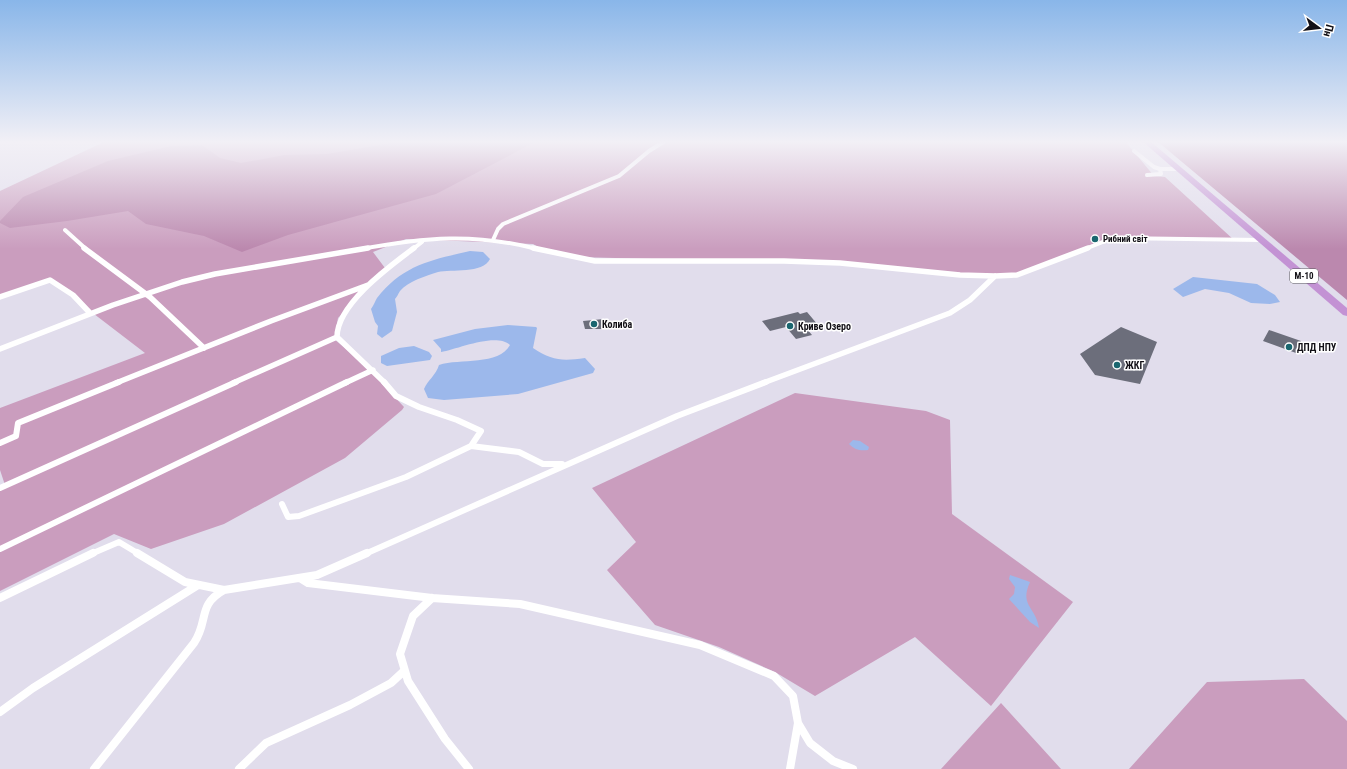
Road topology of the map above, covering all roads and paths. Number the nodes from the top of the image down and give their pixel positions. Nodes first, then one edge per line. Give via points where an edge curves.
1 (617, 177) edge
2 (1187, 177) edge
3 (65, 230) dead end
4 (493, 240) junction
5 (1261, 240) junction
6 (423, 241) junction
7 (995, 276) junction
8 (370, 285) junction
9 (144, 295) junction
10 (0, 297) edge
11 (90, 313) junction
12 (1347, 313) edge
13 (337, 337) junction
14 (204, 348) junction
15 (0, 349) edge
16 (373, 370) junction
17 (0, 442) edge
18 (471, 446) junction
19 (565, 464) junction
20 (0, 488) edge
21 (282, 504) dead end
22 (0, 549) edge
23 (300, 578) junction
24 (198, 585) junction
25 (224, 590) junction
26 (0, 598) edge
27 (432, 598) junction
28 (404, 672) junction
29 (0, 712) edge
30 (798, 723) junction
31 (94, 769) edge
32 (238, 769) edge
33 (469, 769) edge
34 (790, 769) edge
35 (853, 769) edge

1 - 4 street via 503,224
2 - 5 highway, М-10
3 - 9 street
4 - 6 street via 477,238
4 - 7 street via 533,246 569,258 595,261 840,263
5 - 7 street via 1113,238 1017,275
5 - 12 highway, М-10
6 - 8 street
6 - 9 street via 358,249 210,275
7 - 19 street via 970,300 950,312 674,414
8 - 13 street via 344,314 338,326
8 - 14 street
9 - 11 street
9 - 14 street via 150,297
10 - 11 street via 50,280 73,295
11 - 15 street
13 - 16 street
13 - 20 street
14 - 17 street via 18,423 16,436
16 - 18 street via 396,396 481,431
16 - 22 street
18 - 19 street via 519,452 543,464
18 - 21 street via 406,477 300,516 288,517
19 - 23 street via 317,575
23 - 25 street
23 - 27 street via 308,583
24 - 25 street
24 - 26 street via 185,582 119,542
24 - 29 street via 33,688
25 - 31 street via 204,609 200,633 186,653
27 - 28 street via 413,616 400,654
27 - 30 street via 520,604 700,645 774,676 793,696
28 - 32 street via 391,683 350,705 266,743
28 - 33 street via 445,739
30 - 34 street
30 - 35 street via 810,743 833,761

